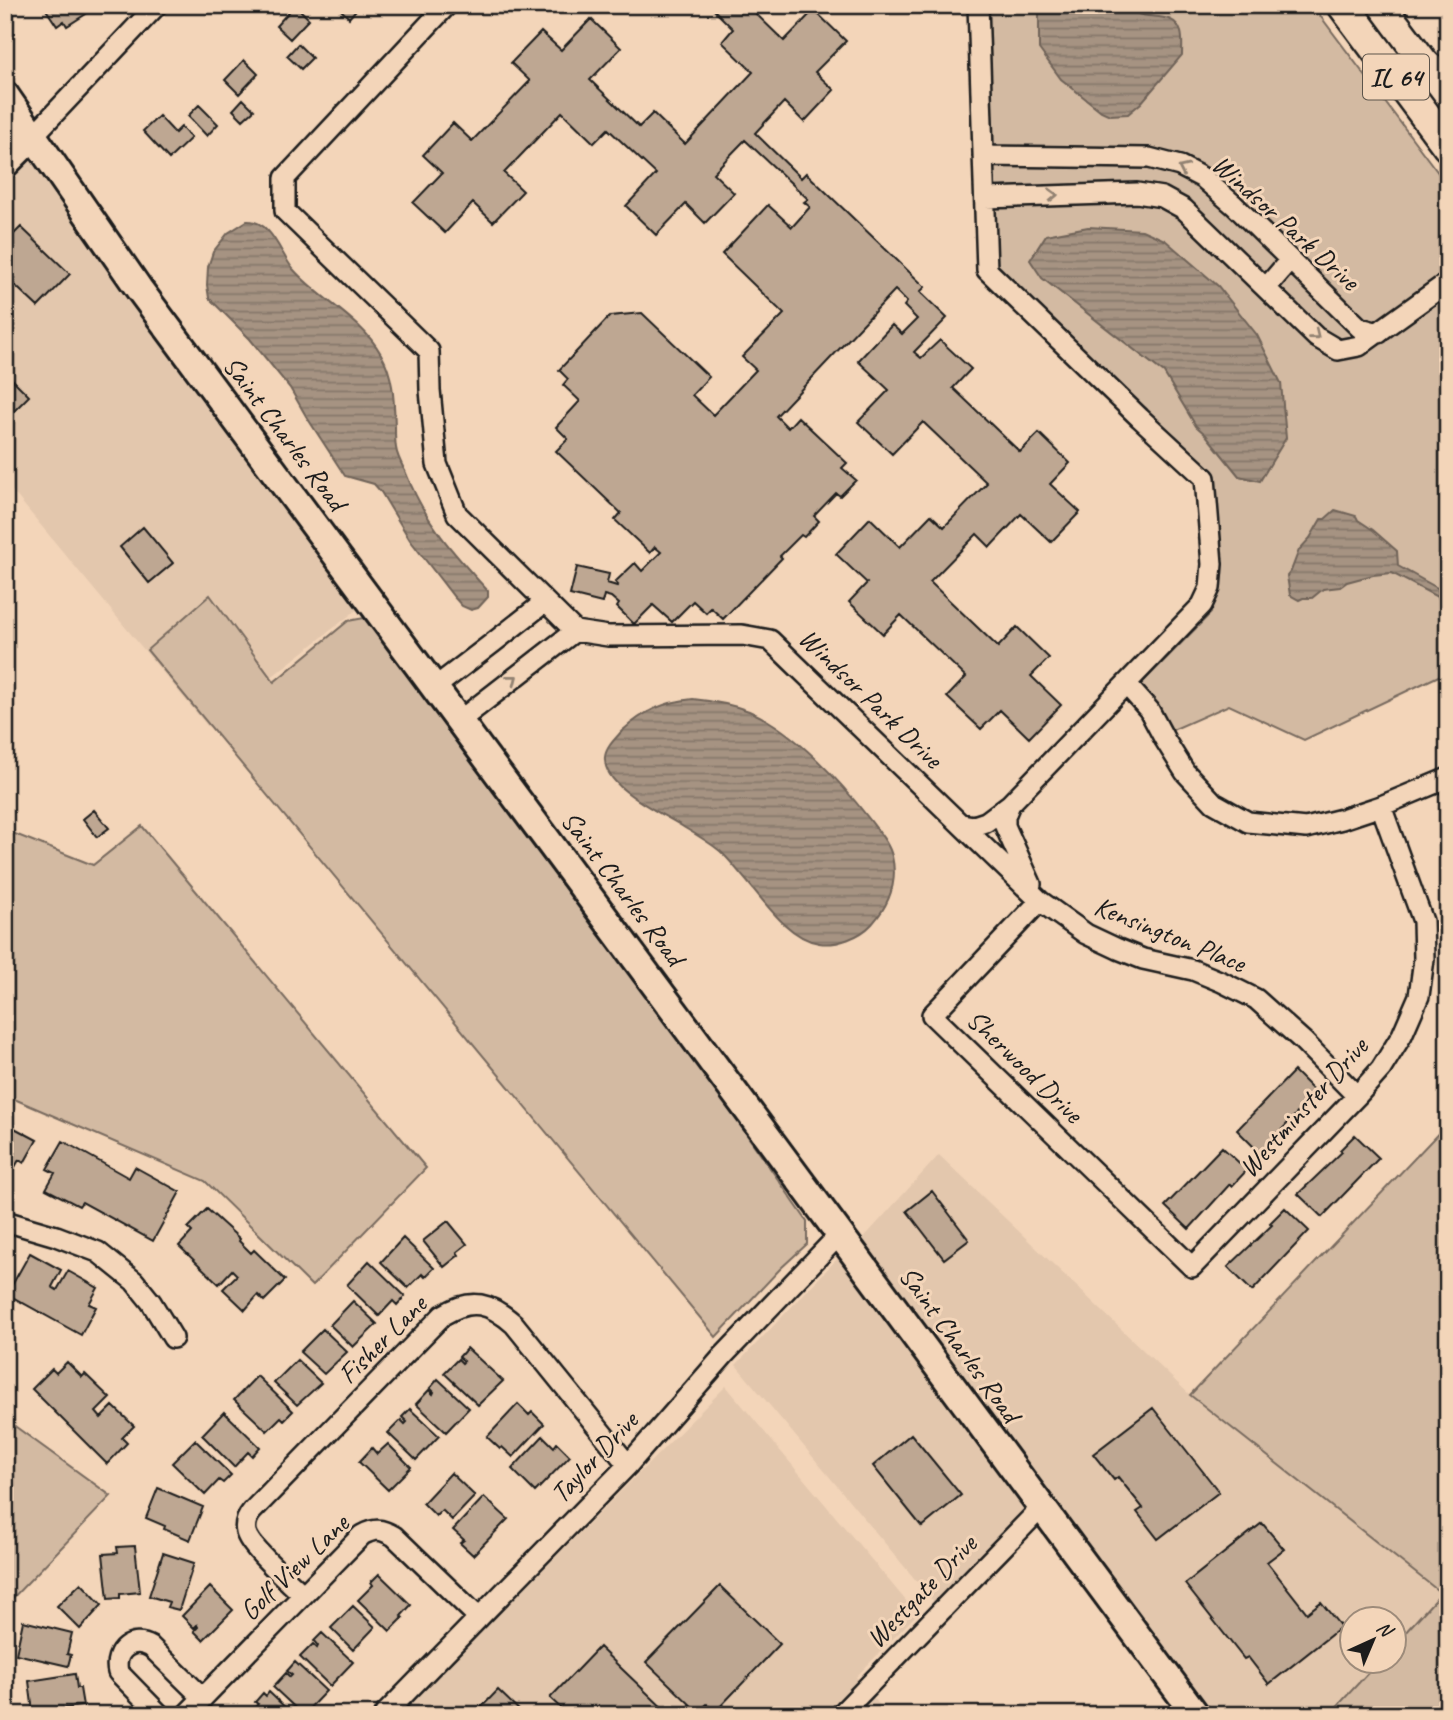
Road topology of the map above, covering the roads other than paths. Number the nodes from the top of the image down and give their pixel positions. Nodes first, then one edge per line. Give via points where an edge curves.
1 (158, 5) edge
2 (447, 5) edge
3 (978, 5) edge
4 (1343, 5) edge
5 (1420, 5) edge
6 (1448, 42) edge
7 (5, 95) edge
8 (33, 136) junction
9 (1448, 146) edge
10 (983, 156) junction
11 (5, 164) edge
12 (985, 198) junction
13 (1290, 260) junction
14 (1448, 282) edge
15 (1266, 288) junction
16 (1379, 333) junction
17 (545, 601) junction
18 (575, 631) junction
19 (1126, 684) junction
20 (434, 688) junction
21 (459, 721) junction
22 (1448, 778) edge
23 (1010, 804) junction
24 (1381, 806) junction
25 (962, 824) junction
26 (1041, 901) junction
27 (1357, 1096) junction
28 (5, 1221) edge
29 (839, 1234) junction
30 (1192, 1266) joint
31 (173, 1338) dead end
32 (628, 1465) junction
33 (1042, 1507) junction
34 (303, 1595) junction
35 (479, 1618) junction
36 (203, 1698) junction
37 (160, 1715) edge
38 (186, 1715) edge
39 (384, 1715) edge
40 (840, 1715) edge
41 (1196, 1715) edge

1 - 8 street
2 - 17 street via 285,178 285,211 429,351 438,464 457,514
3 - 10 street
4 - 9 main road, IL 64
5 - 6 main road, IL 64
7 - 8 street, Saint Charles Road
8 - 11 street
8 - 20 street, Saint Charles Road via 139,289
10 - 12 street
13 -> 10 street, Windsor Park Drive via 1203,178 1180,166 1149,158
12 -> 15 street, Windsor Park Drive via 1137,193 1162,197 1184,209
12 - 19 street via 987,270 1205,478 1210,588 1202,606
13 - 15 street
13 - 16 street, Windsor Park Drive via 1360,328
14 - 16 street, Windsor Park Drive
15 -> 16 street, Windsor Park Drive via 1316,337 1338,350 1360,346
17 - 18 street
17 - 20 street
21 -> 18 street
18 - 25 street, Windsor Park Drive via 608,636 742,635 770,640
19 - 23 street
19 - 24 street via 1149,710 1185,772 1214,803 1248,822 1306,828
20 - 21 street, Saint Charles Road
21 - 29 street, Saint Charles Road
22 - 24 street
23 - 25 street via 986,822
23 - 26 street via 1005,827
24 - 27 street, Westminster Drive via 1423,921 1424,959 1419,996 1402,1035
25 - 26 street, Kensington Place
26 - 27 street, Kensington Place via 1086,934 1118,949 1194,970 1256,999
26 - 30 street, Sherwood Drive via 932,1015
27 - 30 street, Westminster Drive
28 - 31 street via 98,1252 134,1282
29 - 32 street, Taylor Drive via 724,1354
29 - 33 street, Saint Charles Road
32 - 34 street, Fisher Lane via 514,1324 488,1305 461,1306 443,1315 246,1519 251,1543
32 - 35 street, Taylor Drive
33 - 40 street, Westgate Drive
33 - 41 street, Saint Charles Road
34 - 35 street, Golf View Lane via 362,1535 382,1530 394,1536
34 - 36 street, Golf View Lane
35 - 39 street, Taylor Drive
36 - 37 street via 151,1647 132,1643 118,1656 118,1672
36 - 38 street, Golf View Lane

